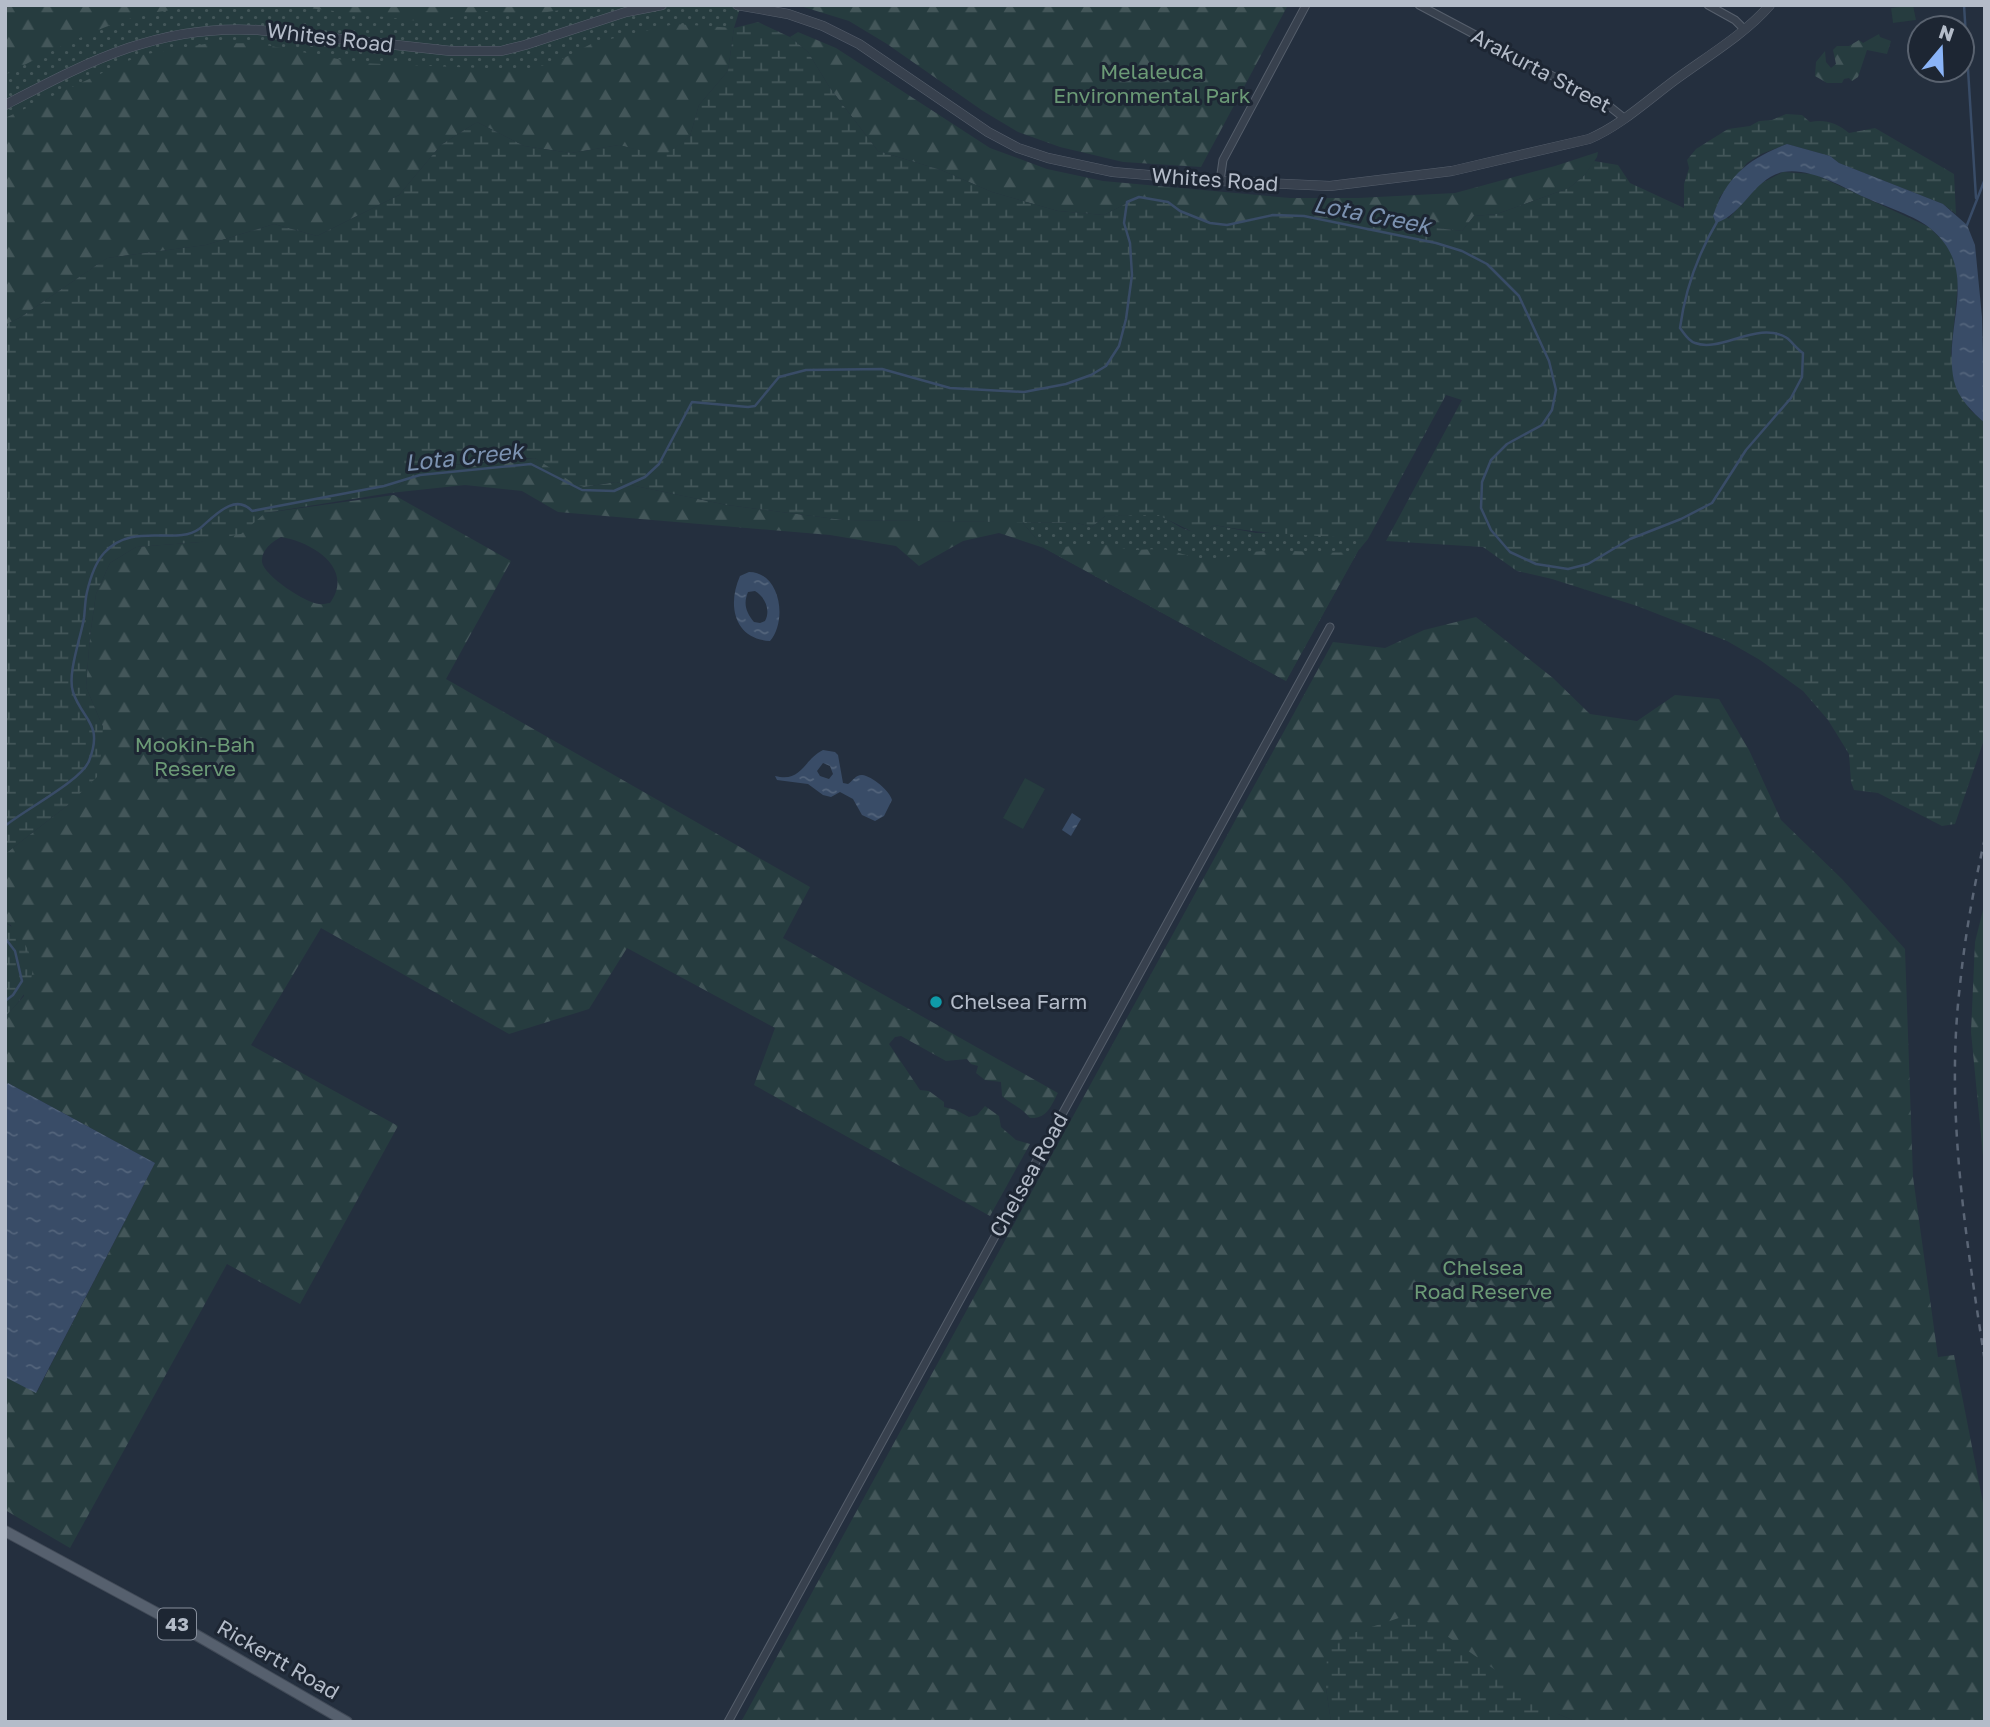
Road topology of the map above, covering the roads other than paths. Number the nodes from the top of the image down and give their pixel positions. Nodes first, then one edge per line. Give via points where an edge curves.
1 (662, 5) edge
2 (737, 5) edge
3 (1306, 5) edge
4 (1419, 5) edge
5 (1709, 5) edge
6 (1770, 5) edge
7 (1744, 29) junction
8 (5, 105) edge
9 (1624, 118) junction
10 (1220, 181) junction
11 (1330, 627) dead end
12 (5, 1531) edge
13 (347, 1722) edge
14 (728, 1722) edge

1 - 8 street, Whites Road via 501,51 451,51 258,30 189,32 103,56
2 - 10 street, Whites Road via 789,14 823,26 870,51 988,132 1028,152 1113,172
3 - 10 street via 1223,160
4 - 9 street, Arakurta Street
5 - 7 street
6 - 7 street, Whites Road
7 - 9 street, Whites Road
9 - 10 street, Whites Road via 1589,139 1452,171 1331,186
11 - 14 street, Chelsea Road
12 - 13 main road, Rickertt Road / 43

